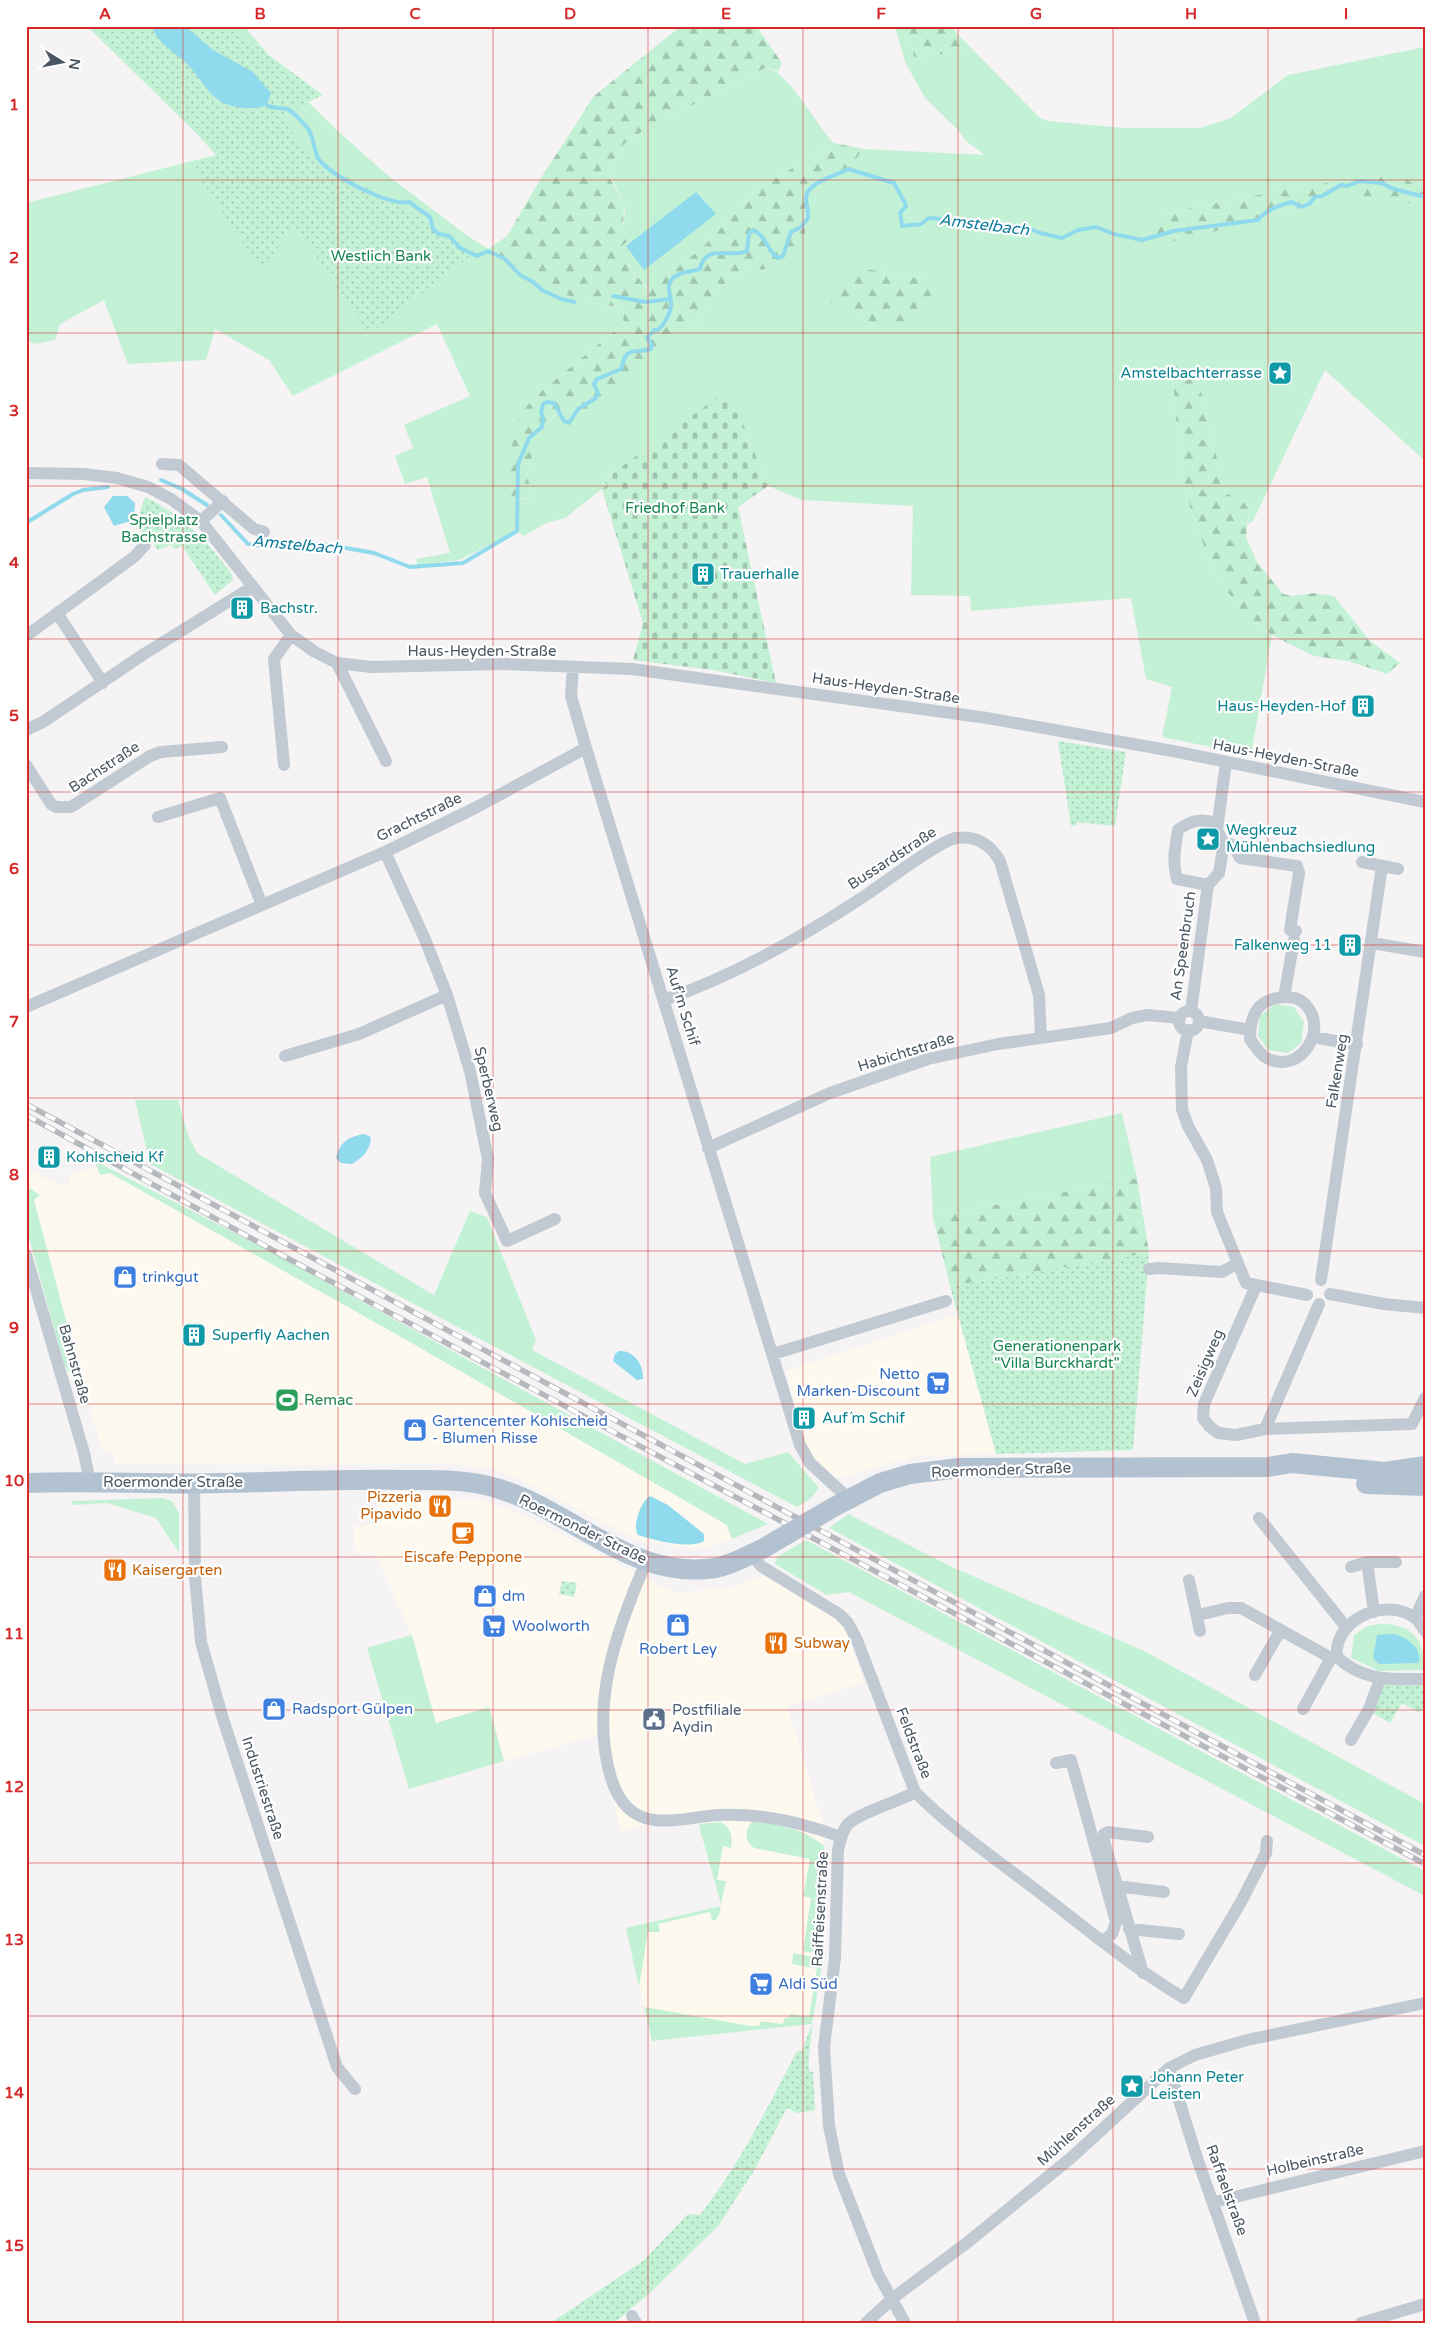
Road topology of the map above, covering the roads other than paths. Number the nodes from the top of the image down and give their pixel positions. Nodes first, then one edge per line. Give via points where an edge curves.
1 (162, 464) dead end
2 (26, 473) edge
3 (213, 510) junction
4 (264, 532) dead end
5 (145, 545) dead end
6 (252, 587) junction
7 (58, 613) junction
8 (291, 635) junction
9 (26, 636) edge
10 (337, 663) junction
11 (573, 667) junction
12 (103, 683) junction
13 (26, 730) edge
14 (222, 747) dead end
15 (586, 748) junction
16 (386, 760) dead end
17 (1226, 762) junction
18 (26, 765) edge
19 (284, 765) dead end
20 (1425, 802) edge
21 (158, 817) dead end
22 (1218, 823) junction
23 (1224, 843) junction
24 (385, 852) junction
25 (1362, 862) dead end
26 (1382, 866) junction
27 (1398, 869) dead end
28 (1208, 885) junction
29 (262, 905) junction
30 (1372, 943) junction
31 (1425, 952) edge
32 (447, 995) junction
33 (1284, 997) junction
34 (664, 1000) junction
35 (26, 1007) edge
36 (1185, 1014) junction
37 (1199, 1021) junction
38 (1188, 1030) junction
39 (1250, 1030) junction
40 (1041, 1037) junction
41 (1313, 1037) junction
42 (1357, 1045) junction
43 (285, 1056) dead end
44 (708, 1148) junction
45 (555, 1219) dead end
46 (26, 1255) edge
47 (1238, 1264) junction
48 (1149, 1269) dead end
49 (1321, 1280) junction
50 (1256, 1286) junction
51 (1330, 1294) junction
52 (1307, 1295) junction
53 (946, 1301) dead end
54 (1320, 1304) junction
55 (1425, 1308) edge
56 (773, 1354) junction
57 (1425, 1398) edge
58 (1421, 1417) edge
59 (1265, 1429) junction
60 (1425, 1466) edge
61 (1268, 1467) junction
62 (90, 1482) junction
63 (26, 1483) edge
64 (194, 1483) junction
65 (1425, 1486) edge
66 (840, 1503) junction
67 (1259, 1518) dead end
68 (758, 1551) junction
69 (646, 1562) junction
70 (1367, 1562) junction
71 (1396, 1562) dead end
72 (1351, 1567) dead end
73 (1189, 1580) dead end
74 (1425, 1596) edge
75 (1374, 1612) junction
76 (1198, 1615) junction
77 (1415, 1618) junction
78 (1346, 1627) junction
79 (1425, 1630) edge
80 (1200, 1631) dead end
81 (1280, 1631) junction
82 (1334, 1658) junction
83 (1255, 1675) dead end
84 (1380, 1679) junction
85 (1425, 1679) edge
86 (1303, 1709) dead end
87 (1352, 1740) dead end
88 (1056, 1763) dead end
89 (916, 1792) junction
90 (1148, 1836) dead end
91 (841, 1837) junction
92 (1267, 1840) dead end
93 (1116, 1886) junction
94 (1164, 1892) dead end
95 (1129, 1929) junction
96 (1179, 1934) dead end
97 (1103, 1941) junction
98 (1143, 1973) junction
99 (1425, 2002) edge
100 (1169, 2068) junction
101 (355, 2089) dead end
102 (1425, 2151) edge
103 (1214, 2202) junction
104 (893, 2298) junction
105 (1425, 2304) edge
106 (866, 2323) edge
107 (905, 2323) edge
108 (1255, 2323) edge
109 (1361, 2323) edge

1 - 3 street, Haus-Heyden-Straße via 179,466
2 - 3 street, Haus-Heyden-Straße via 84,474 136,482 171,499
3 - 4 street, Haus-Heyden-Straße
3 - 6 street, Haus-Heyden-Straße via 237,564
5 - 7 street
6 - 8 street, Haus-Heyden-Straße
6 - 12 street
7 - 9 street
7 - 12 street
8 - 10 street, Haus-Heyden-Straße
8 - 19 street via 274,659
10 - 11 street, Haus-Heyden-Straße via 372,667 500,664
10 - 16 street
11 - 15 street, Auf'm Schif via 571,696
11 - 17 street, Haus-Heyden-Straße via 632,669 987,718
12 - 13 street
14 - 18 street, Bachstraße via 161,752 150,756 71,807 64,808 51,804
15 - 24 street, Grachtstraße via 476,808
15 - 34 street, Auf'm Schif
17 - 20 street, Haus-Heyden-Straße
17 - 22 street, An Speenbruch
21 - 29 street via 220,798
22 - 23 street, An Speenbruch via 1216,830
22 - 28 street, An Speenbruch via 1198,819 1178,830 1173,866 1177,879
23 - 28 street, An Speenbruch via 1219,873
23 - 33 street via 1233,845 1240,858 1297,866 1299,873 1290,930 1295,936
24 - 29 street, Grachtstraße
24 - 32 street, Sperberweg
25 - 26 street
26 - 27 street
26 - 30 street, Falkenweg
28 - 36 street, An Speenbruch
29 - 35 street, Grachtstraße
30 - 31 street
30 - 42 street, Falkenweg
32 - 43 street via 359,1034
32 - 45 street, Sperberweg via 470,1072 488,1159 485,1193 506,1241
33 - 39 street via 1271,998 1259,1006
33 - 41 street via 1299,999 1307,1008 1313,1019
34 - 40 street, Bussardstraße via 774,951 861,899 947,841 966,838 983,842 1000,860 1039,995
34 - 44 street, Auf'm Schif
36 - 37 street via 1198,1016
36 - 38 street via 1180,1025
36 - 40 street, Habichtstraße via 1147,1015 1111,1028
37 - 38 street via 1196,1027
37 - 39 street
38 - 47 street via 1182,1067 1182,1109 1206,1160 1216,1188 1217,1212
39 - 41 street via 1250,1040 1261,1054 1277,1060 1292,1060 1300,1056 1309,1048
40 - 44 street, Habichtstraße via 966,1051 894,1070 830,1093
41 - 42 street
42 - 49 street, Falkenweg
44 - 56 street, Auf'm Schif
46 - 62 street, Bahnstraße
47 - 48 street via 1222,1272
47 - 50 street via 1246,1283
49 - 51 street via 1330,1287
49 - 52 street via 1312,1283
50 - 52 street
50 - 59 street, Zeisigweg via 1204,1404 1203,1418 1210,1428 1218,1432 1236,1434
51 - 54 street
51 - 55 street
52 - 54 street via 1312,1302
53 - 56 street
54 - 59 street
56 - 66 street, Auf'm Schif via 800,1445
57 - 58 street, Zeisigweg
58 - 59 street, Zeisigweg via 1412,1424 1404,1425
60 - 61 main road, Roermonder Straße via 1385,1472 1292,1464
61 - 65 main road, Roermonder Straße via 1291,1474 1362,1484
61 - 66 main road, Roermonder Straße via 960,1468 910,1474 880,1483
62 - 63 main road, Roermonder Straße
62 - 64 main road, Roermonder Straße
64 - 69 main road, Roermonder Straße via 367,1480 477,1484 525,1498
64 - 101 street, Industriestraße via 195,1577 200,1642 337,2067
66 - 68 main road, Roermonder Straße, bridge
67 - 78 street
68 - 69 main road, Roermonder Straße via 716,1567 671,1568
68 - 89 street, Feldstraße via 761,1566 839,1614 848,1623
69 - 91 street via 616,1643 603,1706 605,1747 616,1793 626,1808 654,1820 718,1815 769,1817
70 - 71 street
70 - 72 street
70 - 75 street
73 - 76 street
74 - 77 street
75 - 77 street via 1397,1612
75 - 78 street
76 - 80 street
76 - 81 street via 1241,1608
77 - 79 street
78 - 82 street via 1337,1640
81 - 82 street
81 - 83 street
82 - 84 street
82 - 86 street
84 - 85 street
84 - 87 street via 1369,1709
88 - 97 street via 1071,1760 1104,1875 1116,1922 1112,1934
89 - 91 street, Raiffeisenstraße via 857,1818 848,1824
89 - 97 street, Feldstraße via 994,1860
90 - 93 street via 1104,1834
91 - 104 street, Raiffeisenstraße via 837,1865 835,1958 824,2047 829,2126 839,2174 878,2274
92 - 98 street, Feldstraße via 1266,1853 1241,1902 1184,1998
93 - 94 street
93 - 95 street
95 - 96 street
95 - 98 street
97 - 98 street, Feldstraße
99 - 100 street, Mühlenstraße via 1247,2040 1195,2055
100 - 103 street, Raffaelstraße
100 - 104 street, Mühlenstraße via 1072,2157
102 - 103 street, Holbeinstraße
103 - 108 street, Raffaelstraße
104 - 106 street, Mühlenstraße
104 - 107 street, Raiffeisenstraße
105 - 109 street

